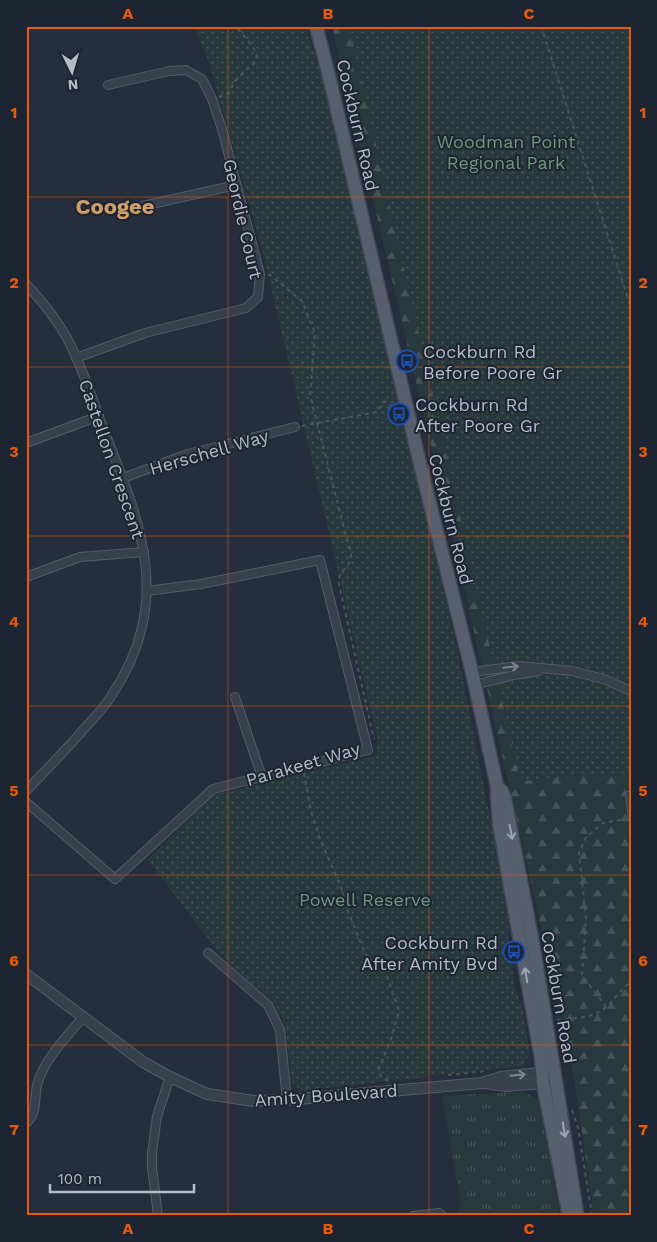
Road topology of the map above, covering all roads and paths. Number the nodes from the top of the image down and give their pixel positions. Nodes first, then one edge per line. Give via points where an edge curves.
1 (236, 26) edge
2 (316, 26) edge
3 (541, 26) edge
4 (108, 85) dead end
5 (212, 99) junction
6 (236, 185) junction
7 (125, 210) dead end
8 (26, 284) edge
9 (631, 308) edge
10 (76, 358) junction
11 (99, 416) junction
12 (397, 416) dead end
13 (295, 427) joint
14 (26, 443) edge
15 (123, 478) junction
16 (144, 552) junction
17 (26, 577) edge
18 (147, 591) junction
19 (550, 670) junction
20 (472, 672) junction
21 (474, 685) junction
22 (631, 691) edge
23 (235, 696) dead end
24 (262, 777) junction
25 (26, 791) edge
26 (631, 794) edge
27 (26, 802) edge
28 (631, 819) edge
29 (208, 953) dead end
30 (26, 974) edge
31 (631, 982) edge
32 (606, 1007) junction
33 (83, 1017) junction
34 (556, 1020) dead end
35 (170, 1077) junction
36 (549, 1077) junction
37 (287, 1100) junction
38 (570, 1104) dead end
39 (26, 1123) edge
40 (592, 1215) edge
41 (158, 1216) edge
42 (413, 1216) edge
43 (442, 1216) edge
44 (569, 1216) edge
45 (578, 1216) edge

1 - 5 path via 253,47 254,64 234,82 229,93
2 - 20 main road, Cockburn Road via 431,513
3 - 9 path
4 - 5 street, Geordie Court via 169,70 186,70 202,79
5 - 6 street, Geordie Court
6 - 7 street
6 - 10 street, Geordie Court via 260,274 258,297 246,308 145,333
8 - 10 street, Castellon Crescent via 54,317
10 - 11 street, Castellon Crescent
11 - 14 street
11 - 15 street, Castellon Crescent
12 - 13 path via 395,408 384,401 377,412
13 - 15 street, Herschell Way via 188,454
15 - 16 street, Castellon Crescent
16 - 17 street via 80,557
16 - 18 street, Castellon Crescent
18 - 24 street, Parakeet Way via 201,584 320,560 368,750
18 - 25 street, Castellon Crescent via 138,643 112,696
20 -> 19 street via 519,666
19 - 21 street
19 - 22 street via 572,671 604,679
20 - 21 main road, Cockburn Road
21 - 36 main road, Cockburn Road via 497,786 505,799 532,938
23 - 24 street
24 - 27 street, Parakeet Way via 213,789 114,879
26 - 28 lane via 628,794
28 - 32 path via 603,823 586,837 580,853 586,918 582,975
29 - 37 street via 268,1005 280,1030
30 - 33 street, Amity Boulevard
31 - 32 path
32 - 34 path via 597,1014
33 - 35 street, Amity Boulevard via 143,1062
33 - 39 street via 42,1071 32,1116
35 - 37 street, Amity Boulevard via 207,1094 252,1101
35 - 41 street via 157,1116 152,1153
36 - 37 street, Amity Boulevard via 505,1086 482,1083
36 - 44 main road, Cockburn Road
36 -> 45 main road, Cockburn Road
38 - 40 path via 578,1128
42 - 43 street via 439,1213

